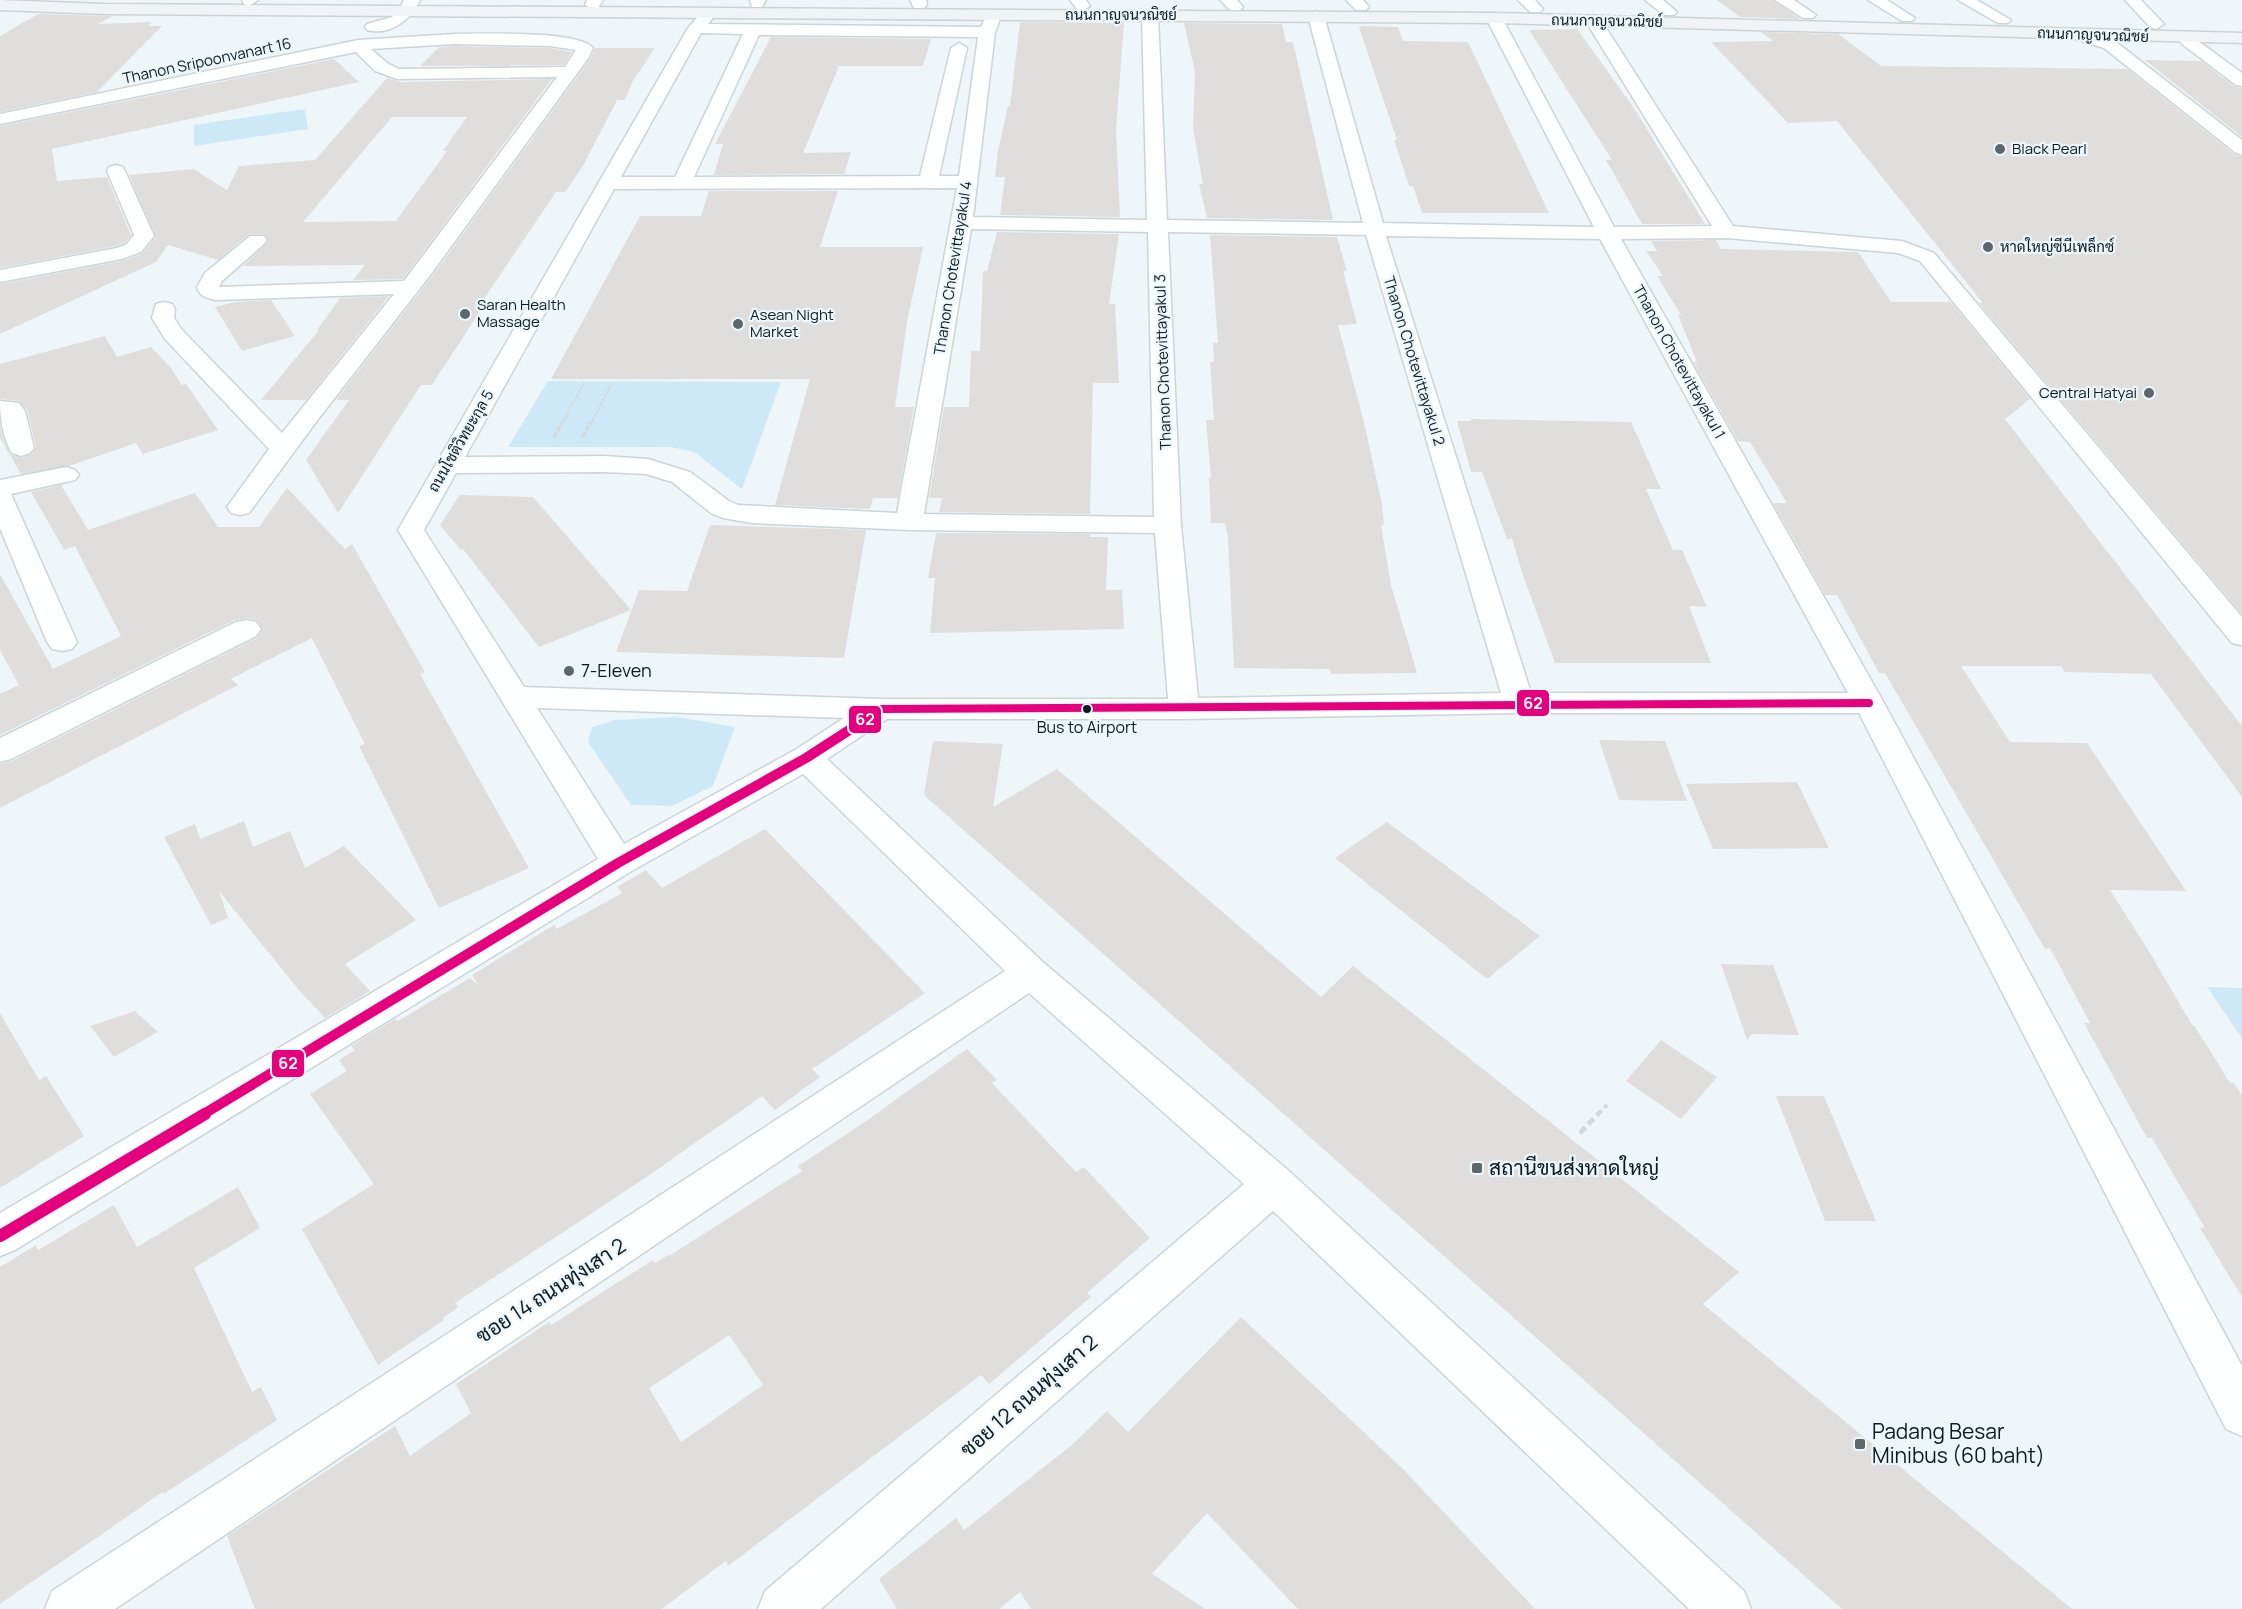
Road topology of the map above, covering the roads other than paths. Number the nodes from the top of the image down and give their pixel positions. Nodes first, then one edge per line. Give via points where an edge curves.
1 (188, 0) edge
2 (1653, 0) edge
3 (1784, 0) edge
4 (1876, 0) edge
5 (1966, 0) edge
6 (2133, 0) edge
7 (250, 1) edge
8 (758, 2) edge
9 (594, 3) edge
10 (919, 3) edge
11 (1080, 3) edge
12 (1231, 3) edge
13 (1358, 4) edge
14 (1530, 4) edge
15 (410, 5) edge
16 (2, 6) edge
17 (1148, 10) junction
18 (544, 12) junction
19 (1316, 12) junction
20 (1669, 12) junction
21 (994, 14) junction
22 (1808, 15) junction
23 (1494, 18) junction
24 (1907, 18) junction
25 (1593, 20) junction
26 (2003, 20) junction
27 (702, 21) junction
28 (2156, 24) junction
29 (2240, 29) edge
30 (753, 30) junction
31 (987, 32) junction
32 (2075, 34) junction
33 (2141, 37) junction
34 (354, 38) junction
35 (517, 40) junction
36 (303, 41) dead end
37 (2188, 41) junction
38 (2242, 44) edge
39 (959, 48) dead end
40 (570, 72) junction
41 (2242, 81) edge
42 (0, 103) edge
43 (0, 119) edge
44 (2242, 149) edge
45 (116, 171) dead end
46 (928, 182) junction
47 (967, 182) junction
48 (608, 183) junction
49 (682, 183) junction
50 (962, 223) junction
51 (1159, 227) junction
52 (1374, 228) junction
53 (1726, 232) junction
54 (1607, 233) junction
55 (257, 240) dead end
56 (0, 276) edge
57 (410, 287) junction
58 (164, 309) dead end
59 (0, 408) edge
60 (21, 448) dead end
61 (282, 448) junction
62 (448, 465) junction
63 (66, 476) dead end
64 (0, 488) edge
65 (0, 496) edge
66 (240, 507) dead end
67 (909, 522) junction
68 (1168, 525) junction
69 (246, 629) dead end
70 (2242, 636) edge
71 (62, 642) dead end
72 (513, 698) junction
73 (1519, 703) junction
74 (1869, 703) junction
75 (881, 709) junction
76 (1184, 709) junction
77 (0, 751) edge
78 (806, 758) junction
79 (618, 863) junction
80 (1031, 973) junction
81 (1274, 1184) junction
82 (0, 1236) edge
83 (2242, 1413) edge
84 (70, 1609) edge
85 (783, 1609) edge
86 (1726, 1609) edge

1 - 7 main road, ถนนกาญจนวณิชย์
2 - 20 street
3 - 22 street
4 - 24 street
5 - 26 street
6 - 28 street
7 - 15 main road, ถนนกาญจนวณิชย์
8 - 9 main road, ถนนกาญจนวณิชย์
8 - 10 main road, ถนนกาญจนวณิชย์
9 - 15 main road, ถนนกาญจนวณิชย์
10 - 11 main road, ถนนกาญจนวณิชย์
11 - 17 main road, ถนนกาญจนวณิชย์
12 - 17 main road, ถนนกาญจนวณิชย์
12 - 19 main road, ถนนกาญจนวณิชย์
13 - 14 main road, ถนนกาญจนวณิชย์
13 - 19 main road, ถนนกาญจนวณิชย์
14 - 20 main road, ถนนกาญจนวณิชย์
15 - 16 main road, ถนนกาญจนวณิชย์ via 103,9
15 - 18 main road, ถนนกาญจนวณิชย์
15 - 34 street via 397,22
17 - 19 main road, ถนนกาญจนวณิชย์
17 - 21 main road, ถนนกาญจนวณิชย์
17 - 51 street, Thanon Chotevittayakul 3
18 - 27 main road, ถนนกาญจนวณิชย์
18 - 35 street
19 - 23 main road, ถนนกาญจนวณิชย์
19 - 52 street, Thanon Chotevittayakul 2
20 - 22 main road, ถนนกาญจนวณิชย์
21 - 27 main road, ถนนกาญจนวณิชย์
21 - 31 street, Thanon Chotevittayakul 4
22 - 24 main road, ถนนกาญจนวณิชย์
23 - 25 main road, ถนนกาญจนวณิชย์
23 - 54 street, Thanon Chotevittayakul 1
24 - 26 main road, ถนนกาญจนวณิชย์
25 - 32 main road, ถนนกาญจนวณิชย์
25 - 53 street
26 - 28 main road, ถนนกาญจนวณิชย์
27 - 30 street
27 - 48 street, ถนนโชติวิทยะกุล 5
28 - 29 main road, ถนนกาญจนวณิชย์
29 - 33 main road, ถนนกาญจนวณิชย์
30 - 31 street
30 - 49 street
31 - 47 street, Thanon Chotevittayakul 4
32 - 33 main road, ถนนกาญจนวณิชย์
32 - 44 street via 2110,45
33 - 37 main road
34 - 35 street
34 - 40 street via 381,67 397,74
34 - 43 street
35 - 40 street via 581,45 585,48 583,54
36 - 42 street, Thanon Sripoonvanart 16
37 - 38 main road
37 - 41 street
39 - 46 street
40 - 57 street
45 - 56 street via 144,236 138,244 108,257
46 - 47 street
46 - 49 street
47 - 50 street, Thanon Chotevittayakul 4
48 - 49 street
48 - 62 street, ถนนโชติวิทยะกุล 5
50 - 51 street
50 - 67 street, Thanon Chotevittayakul 4
51 - 52 street
51 - 68 street, Thanon Chotevittayakul 3
52 - 54 street
52 - 73 street, Thanon Chotevittayakul 2
53 - 54 street
53 - 70 street via 1902,246 1927,258
54 - 74 street, Thanon Chotevittayakul 1
55 - 57 street via 213,278 209,291 228,294
57 - 61 street
58 - 61 street via 163,318 173,334
59 - 60 street via 13,411
61 - 66 street
62 - 67 street via 648,467 681,477 732,512
62 - 72 street, ถนนโชติวิทยะกุล 5 via 411,530
63 - 64 street
65 - 71 street
67 - 68 street
68 - 76 street, Thanon Chotevittayakul 3
69 - 77 street
72 - 75 street
72 - 79 street, ถนนโชติวิทยะกุล 5
73 - 74 street
73 - 76 street
74 - 83 street, Thanon Chotevittayakul 1
75 - 76 street
75 - 78 street
78 - 79 street
78 - 80 street
79 - 82 street
80 - 81 street
80 - 84 street, ซอย 14 ถนนทุ่งเสา 2
81 - 85 street, ซอย 12 ถนนทุ่งเสา 2
81 - 86 street

